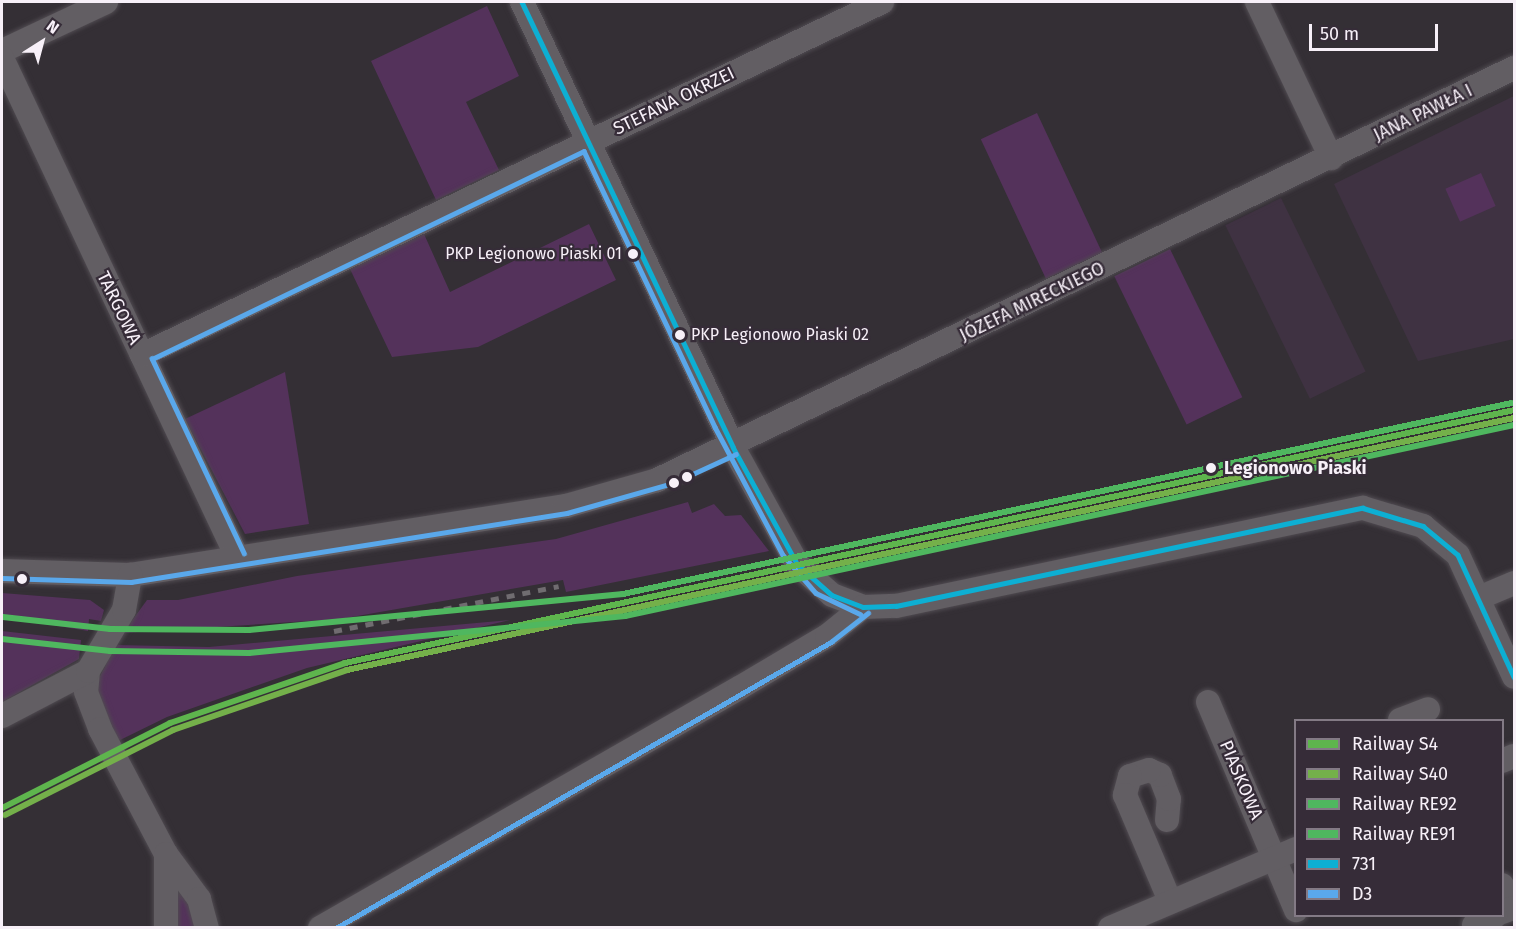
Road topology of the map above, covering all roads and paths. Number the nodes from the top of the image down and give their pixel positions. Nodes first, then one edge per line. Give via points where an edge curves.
1 (106, 2) edge
2 (522, 2) edge
3 (882, 2) edge
4 (1257, 2) edge
5 (2, 51) edge
6 (2, 58) edge
7 (1515, 68) edge
8 (588, 141) junction
9 (1331, 158) junction
10 (142, 355) junction
11 (733, 447) junction
12 (237, 557) junction
13 (2, 571) edge
14 (130, 574) junction
15 (1515, 584) edge
16 (1481, 597) junction
17 (862, 607) junction
18 (88, 671) junction
19 (1515, 677) edge
20 (1208, 702) dead end
21 (1428, 709) dead end
22 (2, 716) edge
23 (1403, 719) edge
24 (1167, 820) dead end
25 (1285, 853) edge
26 (166, 854) junction
27 (1504, 887) edge
28 (1294, 900) edge
29 (1170, 901) junction
30 (1504, 912) edge
31 (1148, 920) edge
32 (166, 927) edge
33 (207, 927) edge
34 (320, 927) edge
35 (1110, 927) edge

1 - 5 street
2 - 8 street
3 - 8 street, STEFANA OKRZEI
4 - 9 street
6 - 10 street, TARGOWA
7 - 9 street, JANA PAWŁA I
8 - 10 street, STEFANA OKRZEI
8 - 11 street
9 - 11 street, JÓZEFA MIRECKIEGO
10 - 12 street, TARGOWA
11 - 12 street, JÓZEFA MIRECKIEGO via 670,476 566,506
11 - 17 street via 798,565 832,595
12 - 14 street, JÓZEFA MIRECKIEGO
13 - 14 street, JÓZEFA MIRECKIEGO
14 - 18 street via 124,610
15 - 16 street
16 - 17 street via 1443,539 1404,517 1363,508 960,594
16 - 19 street
17 - 34 street via 827,636
18 - 22 street
18 - 26 street via 86,692 100,729
20 - 25 street, PIASKOWA
21 - 23 street
24 - 29 street via 1169,799 1160,775 1149,770 1131,776 1125,795
25 - 28 street, PIASKOWA
25 - 29 street
26 - 32 street
26 - 33 street via 199,899
27 - 30 street via 1513,908
29 - 31 street
31 - 35 street

